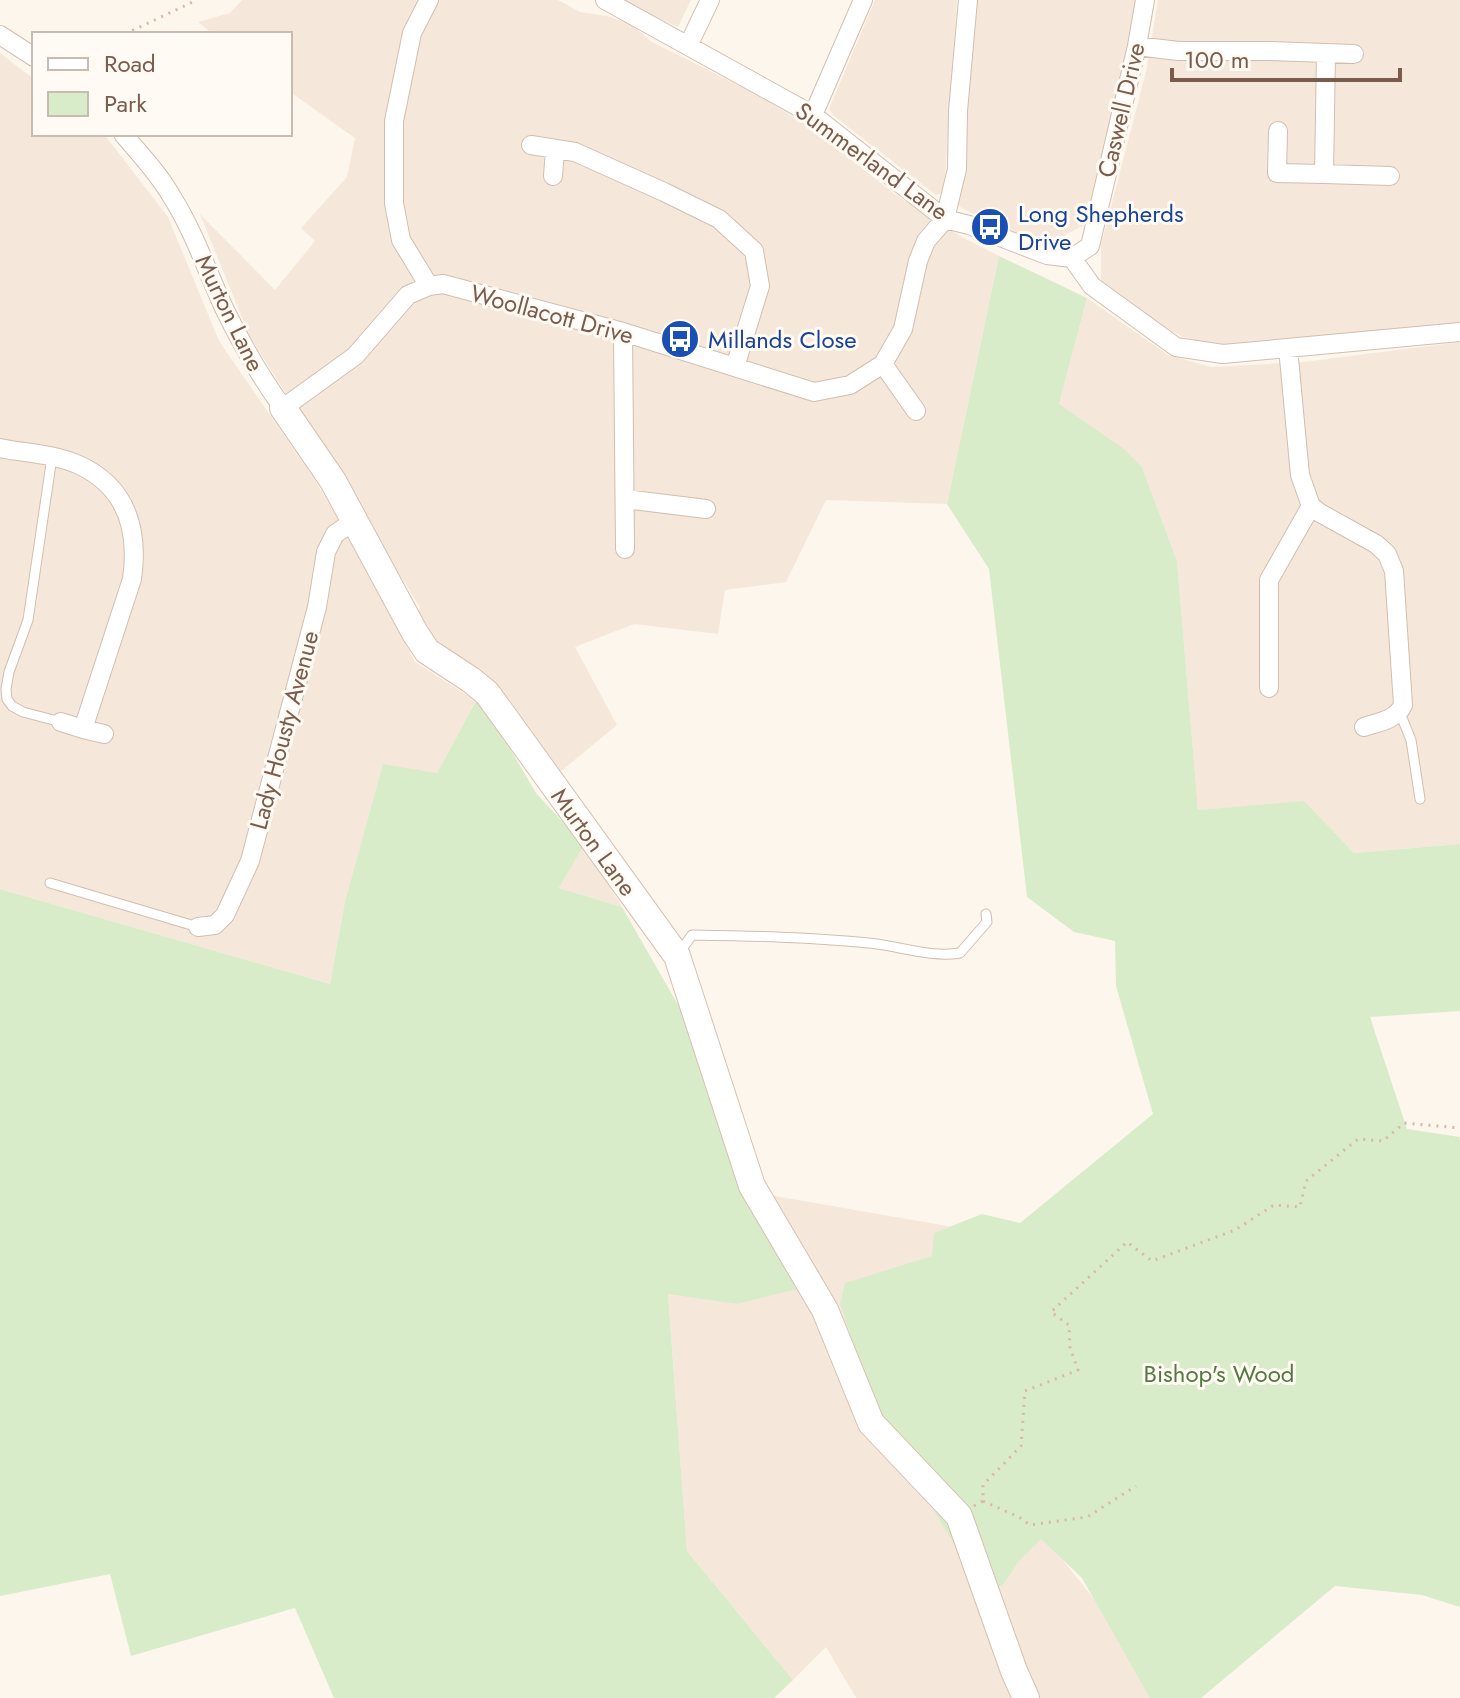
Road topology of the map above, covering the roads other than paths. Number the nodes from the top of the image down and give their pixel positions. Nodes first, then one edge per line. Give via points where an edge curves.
1 (429, 0) edge
2 (605, 0) edge
3 (710, 0) edge
4 (863, 0) edge
5 (968, 0) edge
6 (1145, 0) edge
7 (0, 35) edge
8 (688, 46) junction
9 (1137, 46) junction
10 (1326, 53) junction
11 (1354, 54) dead end
12 (32, 56) edge
13 (813, 115) junction
14 (1278, 131) dead end
15 (125, 136) edge
16 (531, 145) dead end
17 (555, 150) junction
18 (1324, 174) junction
19 (553, 176) dead end
20 (1390, 176) dead end
21 (945, 219) junction
22 (1072, 258) junction
23 (429, 286) junction
24 (623, 332) junction
25 (1460, 332) edge
26 (1288, 348) junction
27 (883, 364) junction
28 (735, 367) junction
29 (283, 408) junction
30 (916, 411) dead end
31 (0, 448) edge
32 (52, 457) junction
33 (625, 499) junction
34 (1311, 506) junction
35 (706, 509) dead end
36 (354, 521) junction
37 (625, 549) dead end
38 (1269, 688) dead end
39 (1400, 713) junction
40 (61, 722) joint
41 (1364, 727) dead end
42 (83, 729) junction
43 (104, 734) dead end
44 (1420, 799) dead end
45 (50, 883) dead end
46 (986, 914) dead end
47 (198, 927) joint
48 (677, 956) junction
49 (1026, 1698) edge

1 - 23 street via 412,33 394,121 394,203 401,240
2 - 8 street, Summerland Lane
3 - 8 street
4 - 13 street
5 - 21 street via 957,169
6 - 9 street, Caswell Drive
7 - 12 street
8 - 13 street, Summerland Lane
9 - 10 street
9 - 22 street, Caswell Drive via 1090,246
10 - 11 street
10 - 18 street
13 - 21 street, Summerland Lane
14 - 18 street via 1277,182
15 - 29 street, Murton Lane via 172,196 257,372
16 - 17 street
17 - 19 street
17 - 28 street via 575,152 719,219 754,251 760,286
18 - 20 street
21 - 22 street, Summerland Lane via 1047,255
21 - 27 street, Woollacott Drive via 926,241 903,329
22 - 26 street via 1092,286 1176,347 1223,354
23 - 24 street, Woollacott Drive via 443,284
23 - 29 street via 408,295 355,356
24 - 28 street, Woollacott Drive
24 - 33 street
25 - 26 street
26 - 34 street via 1300,475
27 - 28 street, Woollacott Drive via 850,385 814,392
27 - 30 street
29 - 36 street, Murton Lane
31 - 32 street
32 - 40 lane via 28,620 6,689 12,706
32 - 42 street via 78,464 113,490 124,506 134,542 132,579
33 - 35 street
33 - 37 street
34 - 38 street via 1269,580
34 - 39 street via 1382,548 1391,562
36 - 47 street, Lady Housty Avenue via 335,534 326,552 317,607 250,861 225,915 215,925
36 - 48 street, Murton Lane via 427,651 487,693
39 - 41 street
39 - 44 lane via 1411,740
40 - 42 street
42 - 43 street
45 - 47 lane
46 - 48 lane via 987,922 960,953 871,943 692,935
48 - 49 street, Murton Lane via 752,1186 825,1310 871,1423 959,1516

